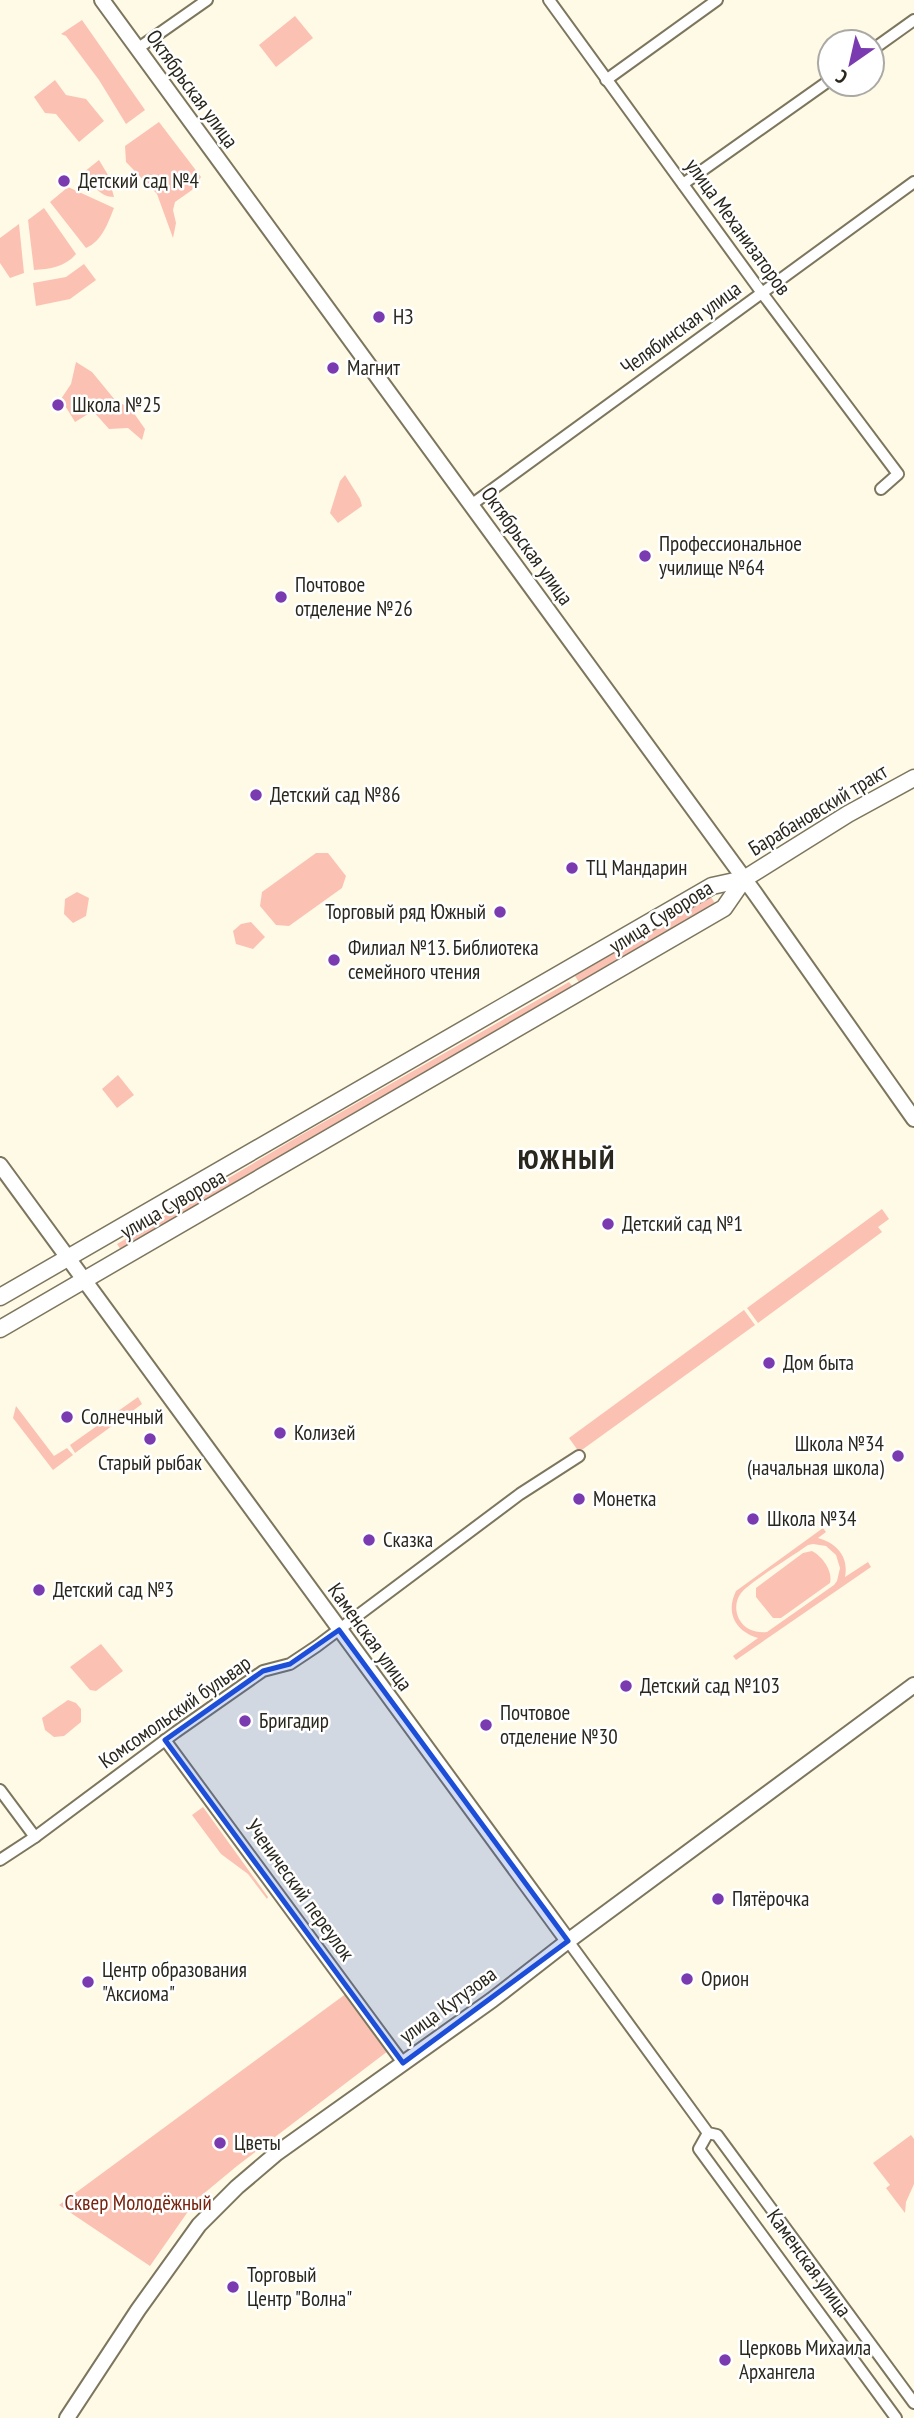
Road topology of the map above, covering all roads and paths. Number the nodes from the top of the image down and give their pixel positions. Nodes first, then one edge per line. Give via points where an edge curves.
1 (102, 0) edge
2 (206, 0) edge
3 (549, 0) edge
4 (717, 0) edge
5 (914, 20) edge
6 (886, 40) edge
7 (137, 49) junction
8 (606, 80) junction
9 (816, 90) edge
10 (914, 182) edge
11 (682, 184) junction
12 (762, 293) junction
13 (881, 489) dead end
14 (471, 505) junction
15 (914, 778) edge
16 (744, 879) junction
17 (914, 1119) edge
18 (0, 1165) edge
19 (68, 1258) junction
20 (83, 1280) junction
21 (0, 1297) edge
22 (0, 1329) edge
23 (579, 1456) dead end
24 (339, 1630) junction
25 (914, 1685) edge
26 (165, 1740) junction
27 (0, 1790) edge
28 (35, 1838) junction
29 (0, 1860) edge
30 (568, 1941) junction
31 (403, 2063) junction
32 (708, 2133) junction
33 (914, 2403) edge
34 (67, 2418) edge
35 (896, 2418) edge

1 - 7 street, Октябрьская улица
2 - 7 street
3 - 8 street, улица Механизаторов
4 - 8 street
5 - 6 street
7 - 14 street, Октябрьская улица
8 - 11 street, улица Механизаторов
9 - 11 street
10 - 12 street, Челябинская улица
11 - 12 street, улица Механизаторов
12 - 13 street, улица Механизаторов via 898,474
12 - 14 street, Челябинская улица
14 - 16 street, Октябрьская улица
15 - 16 main road, Барабановский тракт
16 - 17 street, Октябрьская улица
16 - 19 main road, улица Суворова via 712,886
16 - 20 main road, улица Суворова via 723,908
18 - 19 street, Каменская улица
19 - 20 street, Каменская улица
19 - 21 main road, улица Суворова
20 - 22 main road, улица Суворова
20 - 24 street, Каменская улица
23 - 24 street, Комсомольский бульвар via 520,1494
24 - 26 street, Комсомольский бульвар via 290,1664 262,1671
24 - 30 street, Каменская улица
25 - 30 street, улица Кутузова
26 - 28 street, Комсомольский бульвар
26 - 31 street, Ученический переулок
27 - 28 street
28 - 29 street, Комсомольский бульвар
30 - 31 street, улица Кутузова
30 - 32 street, Каменская улица
31 - 34 street, улица Кутузова via 276,2153 199,2225
32 - 33 street, Каменская улица via 717,2135
32 - 35 street, Каменская улица via 699,2149

